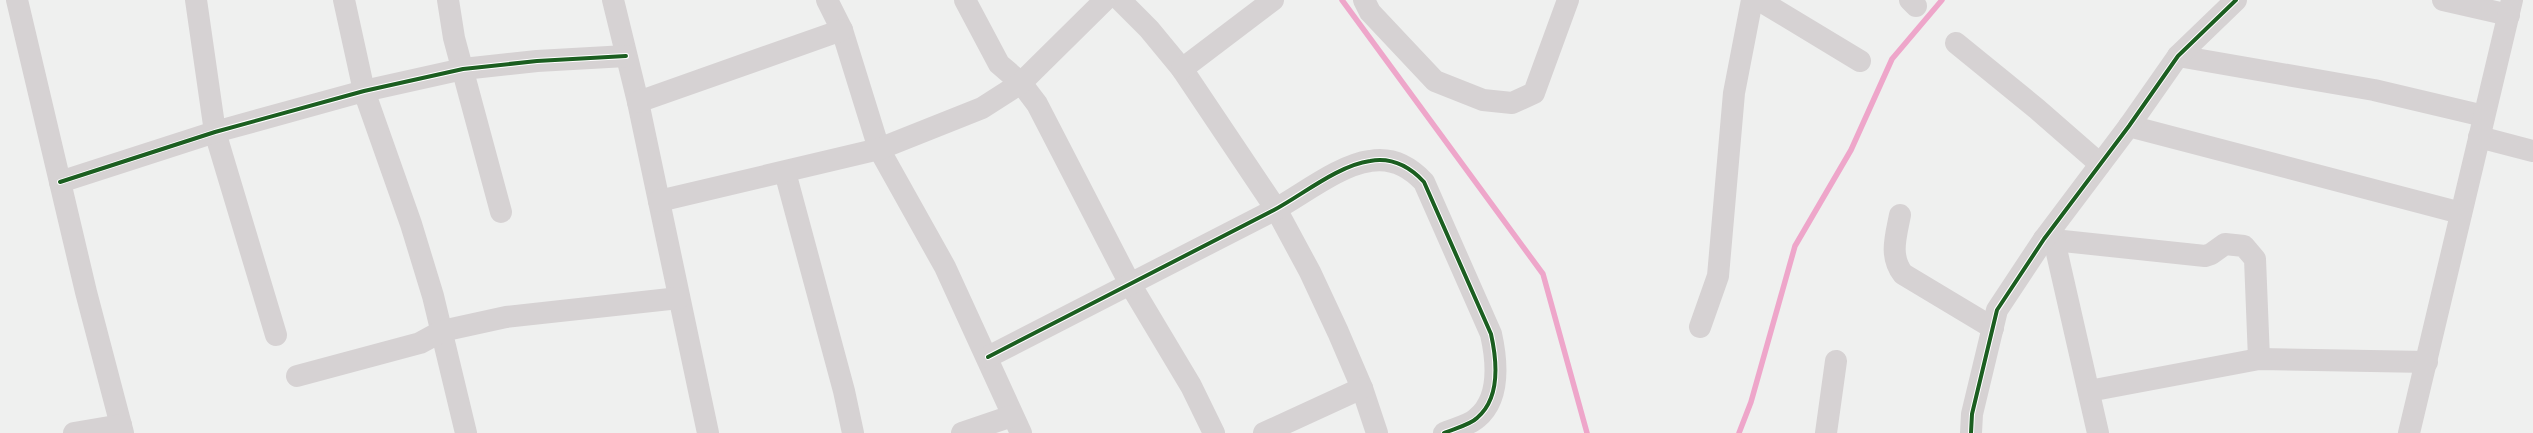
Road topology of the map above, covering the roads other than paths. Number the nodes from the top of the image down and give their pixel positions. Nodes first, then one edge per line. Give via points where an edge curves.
1 (17, 0) edge
2 (196, 0) edge
3 (344, 0) edge
4 (448, 0) edge
5 (613, 0) edge
6 (827, 0) edge
7 (966, 0) edge
8 (1105, 0) edge
9 (1120, 0) edge
10 (1273, 0) edge
11 (1364, 0) edge
12 (1568, 0) edge
13 (1752, 0) edge
14 (1760, 0) edge
15 (2236, 0) edge
16 (2443, 0) edge
17 (2510, 7) edge
18 (842, 30) junction
19 (1956, 43) dead end
20 (626, 56) junction
21 (2178, 56) junction
22 (1860, 61) dead end
23 (1182, 68) junction
24 (463, 69) junction
25 (1021, 83) junction
26 (364, 91) junction
27 (638, 102) junction
28 (2484, 116) junction
29 (2129, 126) junction
30 (215, 132) junction
31 (2479, 137) junction
32 (879, 149) junction
33 (2533, 151) edge
34 (2100, 164) junction
35 (785, 172) junction
36 (60, 182) junction
37 (658, 201) junction
38 (1276, 208) junction
39 (501, 212) dead end
40 (2461, 212) junction
41 (1900, 215) dead end
42 (2049, 240) junction
43 (1130, 284) junction
44 (679, 298) junction
45 (1700, 327) dead end
46 (1992, 328) junction
47 (442, 331) junction
48 (276, 335) dead end
49 (988, 357) junction
50 (2259, 359) junction
51 (1836, 361) dead end
52 (2427, 362) junction
53 (297, 376) dead end
54 (1362, 388) junction
55 (2089, 392) junction
56 (1017, 425) edge
57 (1476, 426) edge
58 (122, 429) edge
59 (74, 433) edge
60 (466, 433) edge
61 (708, 433) edge
62 (853, 433) edge
63 (962, 433) edge
64 (1214, 433) edge
65 (1264, 433) edge
66 (1377, 433) edge
67 (1444, 433) edge
68 (1826, 433) edge
69 (1971, 433) edge
70 (2098, 433) edge
71 (2409, 433) edge

1 - 36 street
2 - 30 street
3 - 26 street
4 - 24 street via 454,38
5 - 20 street
6 - 18 street
7 - 25 street via 999,64
8 - 25 street
9 - 23 street
10 - 23 street
11 - 12 street via 1370,12 1435,81 1483,100 1512,103 1534,93
13 - 45 street via 1734,93 1718,276
14 - 22 street
15 - 21 street
16 - 17 street
17 - 28 street
18 - 27 street
18 - 32 street
19 - 34 street
20 - 24 street via 537,61
20 - 27 street
21 - 28 street via 2374,90
21 - 29 street
23 - 38 street
24 - 26 street
24 - 39 street
25 - 32 street via 982,108
25 - 43 street via 1037,104
26 - 30 street
26 - 47 street via 411,224
27 - 37 street
28 - 31 street
29 - 34 street
29 - 40 street
30 - 36 street
30 - 48 street
31 - 33 street
31 - 40 street
32 - 35 street
32 - 49 street via 945,267
34 - 42 street
35 - 37 street
35 - 62 street
36 - 58 street
37 - 44 street
38 - 43 street
38 - 54 street via 1310,272
38 - 57 street via 1346,169 1369,161 1397,162 1413,171 1424,182 1491,334 1497,359 1492,391
40 - 52 street
41 - 46 street via 1893,251 1896,266 1903,274
42 - 46 street via 1997,310
42 - 50 street via 2205,256 2225,244 2244,246 2254,259
42 - 55 street
43 - 49 street
43 - 64 street via 1191,386
44 - 47 street via 506,316
44 - 61 street
46 - 69 street via 1972,414
47 - 53 street via 420,343
47 - 60 street
49 - 56 street
50 - 52 street
50 - 55 street
51 - 68 street
52 - 71 street
54 - 65 street
54 - 66 street
55 - 70 street
56 - 63 street
57 - 67 street
58 - 59 street

